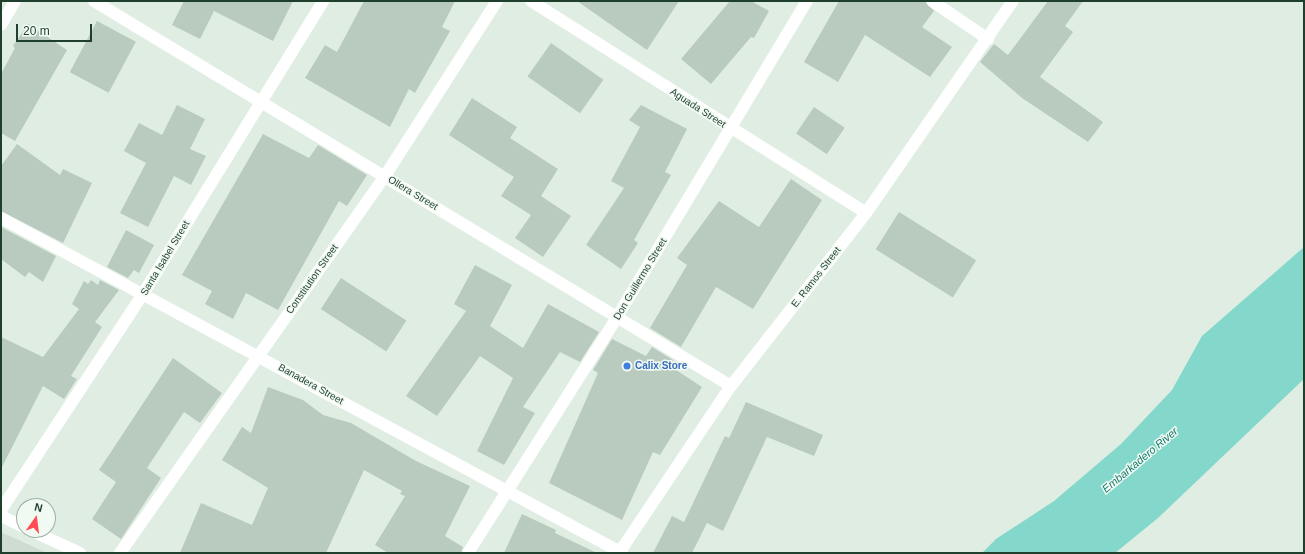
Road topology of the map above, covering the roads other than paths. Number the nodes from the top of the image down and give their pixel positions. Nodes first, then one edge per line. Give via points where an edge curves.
1 (15, 1) edge
2 (94, 1) edge
3 (322, 1) edge
4 (497, 1) edge
5 (531, 1) edge
6 (807, 1) edge
7 (932, 1) edge
8 (1013, 1) edge
9 (1, 25) edge
10 (988, 39) junction
11 (259, 102) junction
12 (730, 129) junction
13 (385, 176) junction
14 (866, 213) junction
15 (1, 218) edge
16 (143, 294) junction
17 (617, 317) junction
18 (259, 355) junction
19 (731, 386) junction
20 (506, 490) junction
21 (1, 510) edge
22 (1, 516) edge
23 (16, 523) edge
24 (47, 538) edge
25 (80, 553) edge
26 (120, 553) edge
27 (468, 553) edge
28 (621, 553) edge

1 - 9 street
2 - 11 street, Ollera Street
3 - 11 street, Santa Isabel Street
4 - 13 street, Constitution Street
5 - 12 street, Aguada Street
6 - 12 street, Don Guillermo Street
7 - 10 street
8 - 10 street, E. Ramos Street
10 - 14 street, E. Ramos Street
11 - 13 street, Ollera Street
11 - 16 street, Santa Isabel Street
12 - 14 street, Aguada Street
12 - 17 street, Don Guillermo Street
13 - 17 street, Ollera Street
13 - 18 street, Constitution Street
14 - 19 street, E. Ramos Street
15 - 16 street, Banadera Street
16 - 18 street, Banadera Street
16 - 21 street, Santa Isabel Street
17 - 19 street, Ollera Street
17 - 20 street, Don Guillermo Street
18 - 20 street, Banadera Street
18 - 26 street, Constitution Street
19 - 28 street, E. Ramos Street
20 - 27 street, Don Guillermo Street
20 - 28 street, Banadera Street
22 - 23 street
24 - 25 street

